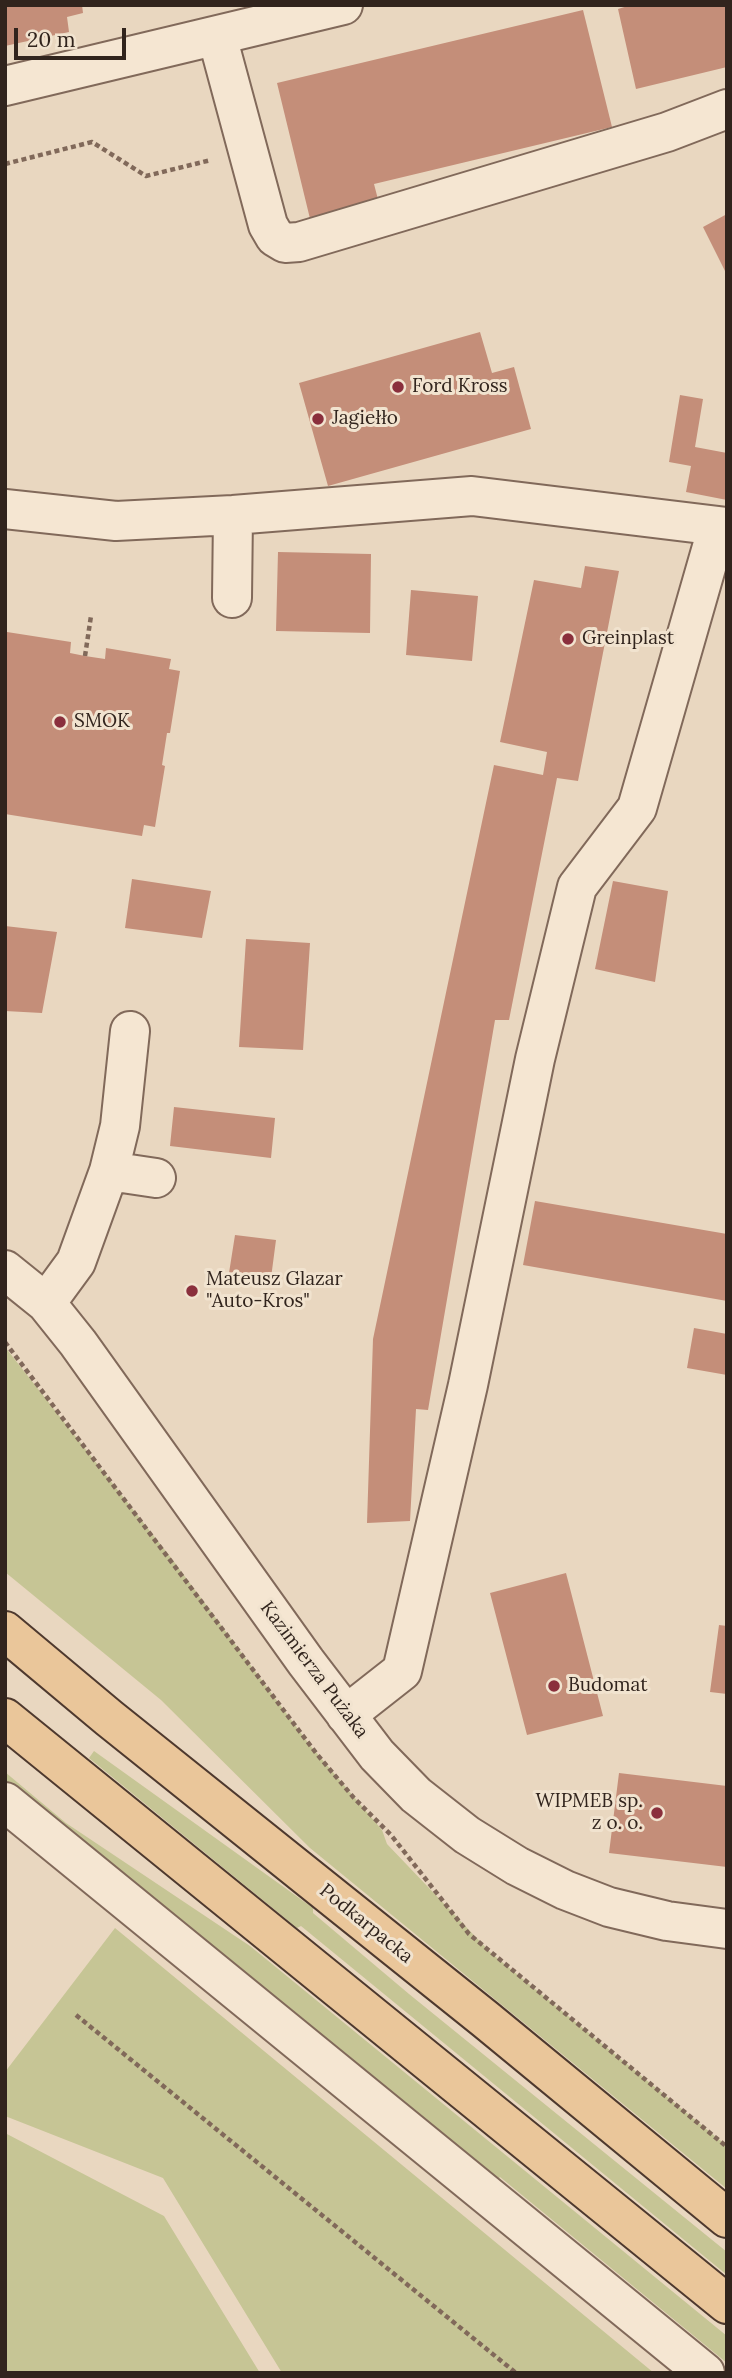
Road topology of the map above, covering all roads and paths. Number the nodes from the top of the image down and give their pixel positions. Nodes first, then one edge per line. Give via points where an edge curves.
1 (343, 5) edge
2 (216, 36) junction
3 (5, 86) edge
4 (727, 109) edge
5 (247, 152) junction
6 (5, 164) edge
7 (5, 509) edge
8 (233, 515) junction
9 (722, 526) edge
10 (232, 598) dead end
11 (91, 616) dead end
12 (85, 656) dead end
13 (130, 1031) dead end
14 (109, 1171) junction
15 (156, 1178) dead end
16 (5, 1270) edge
17 (46, 1303) junction
18 (5, 1342) edge
19 (5, 1631) edge
20 (346, 1715) junction
21 (5, 1718) edge
22 (5, 1802) edge
23 (727, 1929) edge
24 (76, 2015) dead end
25 (727, 2147) edge
26 (727, 2218) edge
27 (727, 2304) edge
28 (516, 2373) edge
29 (705, 2373) edge

1 - 2 street
2 - 3 street
2 - 5 street
4 - 5 street via 667,132 299,242 285,243 268,225
5 - 6 path via 146,176 92,142
7 - 8 street via 116,521
8 - 9 street via 472,496
8 - 10 street
9 - 20 street via 637,808 577,887 535,1059 468,1385 402,1671
11 - 12 path
13 - 14 street via 120,1126
14 - 15 street
14 - 17 street via 76,1262
16 - 17 street, Kazimierza Pużaka
17 - 20 street, Kazimierza Pużaka
18 - 25 path via 316,1753 391,1835 469,1934
19 - 26 main road, Podkarpacka
20 - 23 street, Kazimierza Pużaka via 416,1794 467,1835 517,1866 609,1907
21 - 27 main road
22 - 29 street
24 - 28 path

